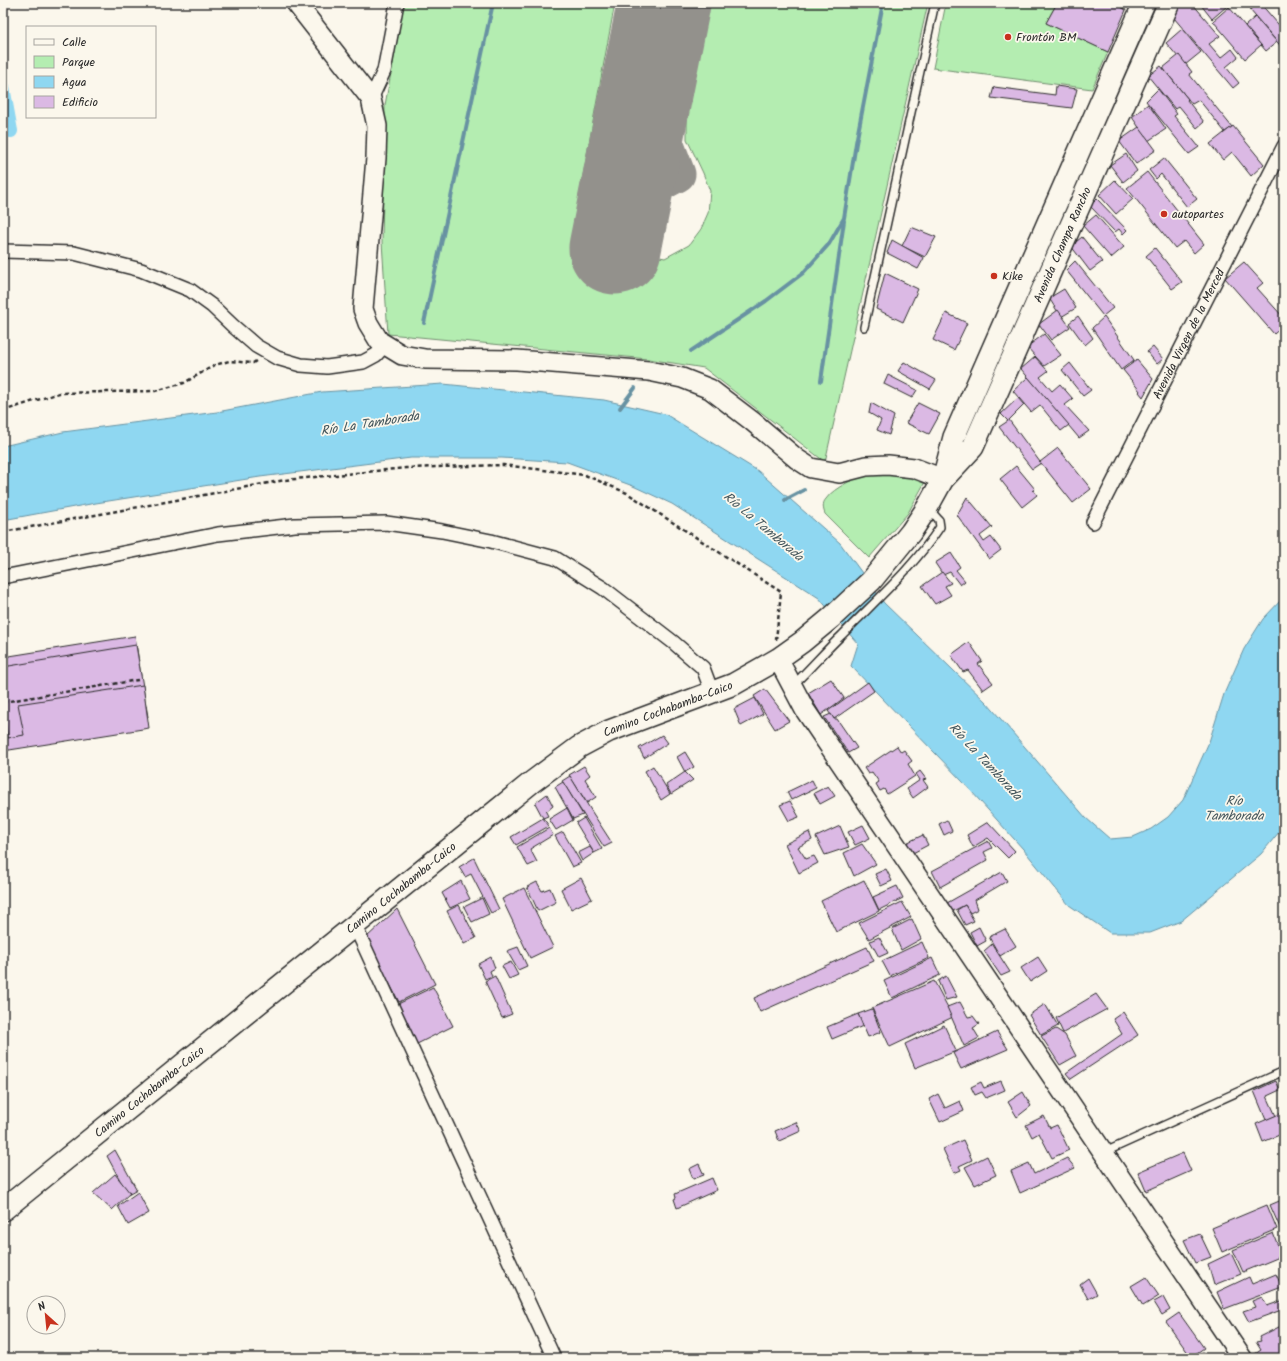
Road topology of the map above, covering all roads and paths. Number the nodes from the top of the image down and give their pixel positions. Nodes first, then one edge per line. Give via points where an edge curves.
1 (296, 3) edge
2 (397, 3) edge
3 (935, 3) edge
4 (1144, 3) edge
5 (1169, 3) edge
6 (1115, 69) junction
7 (1136, 78) junction
8 (371, 99) junction
9 (1284, 146) edge
10 (3, 250) edge
11 (1032, 261) junction
12 (1052, 268) junction
13 (864, 327) dead end
14 (386, 345) junction
15 (266, 351) junction
16 (3, 411) edge
17 (943, 479) junction
18 (1093, 522) dead end
19 (3, 532) edge
20 (3, 577) edge
21 (835, 627) junction
22 (778, 659) junction
23 (138, 680) dead end
24 (792, 686) junction
25 (712, 692) junction
26 (3, 702) edge
27 (355, 926) junction
28 (1284, 1071) edge
29 (1103, 1153) junction
30 (3, 1210) edge
31 (554, 1358) edge
32 (1242, 1358) edge

1 - 8 street
2 - 8 street via 384,71
3 - 13 lane
4 - 6 main road, Avenida Champa Rancho
5 - 7 main road, Avenida Champa Rancho
6 - 7 main road
6 - 11 main road, Avenida Champa Rancho
7 - 12 main road, Avenida Champa Rancho
8 - 14 street via 377,126 376,158 363,309 379,341
9 - 18 street, Avenida Virgen de la Merced
10 - 15 street via 74,253 141,270 190,290 212,306 256,346
11 - 12 main road
11 - 17 main road, Avenida Champa Rancho via 954,437
12 - 17 main road, Avenida Champa Rancho via 973,447
14 - 15 street via 376,355 363,362 327,367 301,365 277,358
14 - 17 street via 402,355 425,359 517,360 649,371 682,378 710,389 796,459 811,468 839,473 866,466 888,464 914,468
15 - 16 path via 253,363 229,361 215,365 184,382 155,391 59,393
17 - 21 main road, Avenida Champa Rancho via 927,508 895,553 879,586
19 - 22 path via 285,480 406,468 495,466 585,475 627,493 781,592 775,636
20 - 25 street via 218,534 296,525 386,523 442,531 555,558 603,588 673,642 703,668
21 - 22 main road, Camino Cochabamba-Caico via 802,642
21 - 24 lane
22 - 24 street
22 - 25 main road, Camino Cochabamba-Caico via 734,684
23 - 26 path
24 - 29 street via 805,710
25 - 27 main road, Camino Cochabamba-Caico via 609,731 579,747
27 - 30 main road, Camino Cochabamba-Caico
27 - 31 street
28 - 29 lane
29 - 32 street

